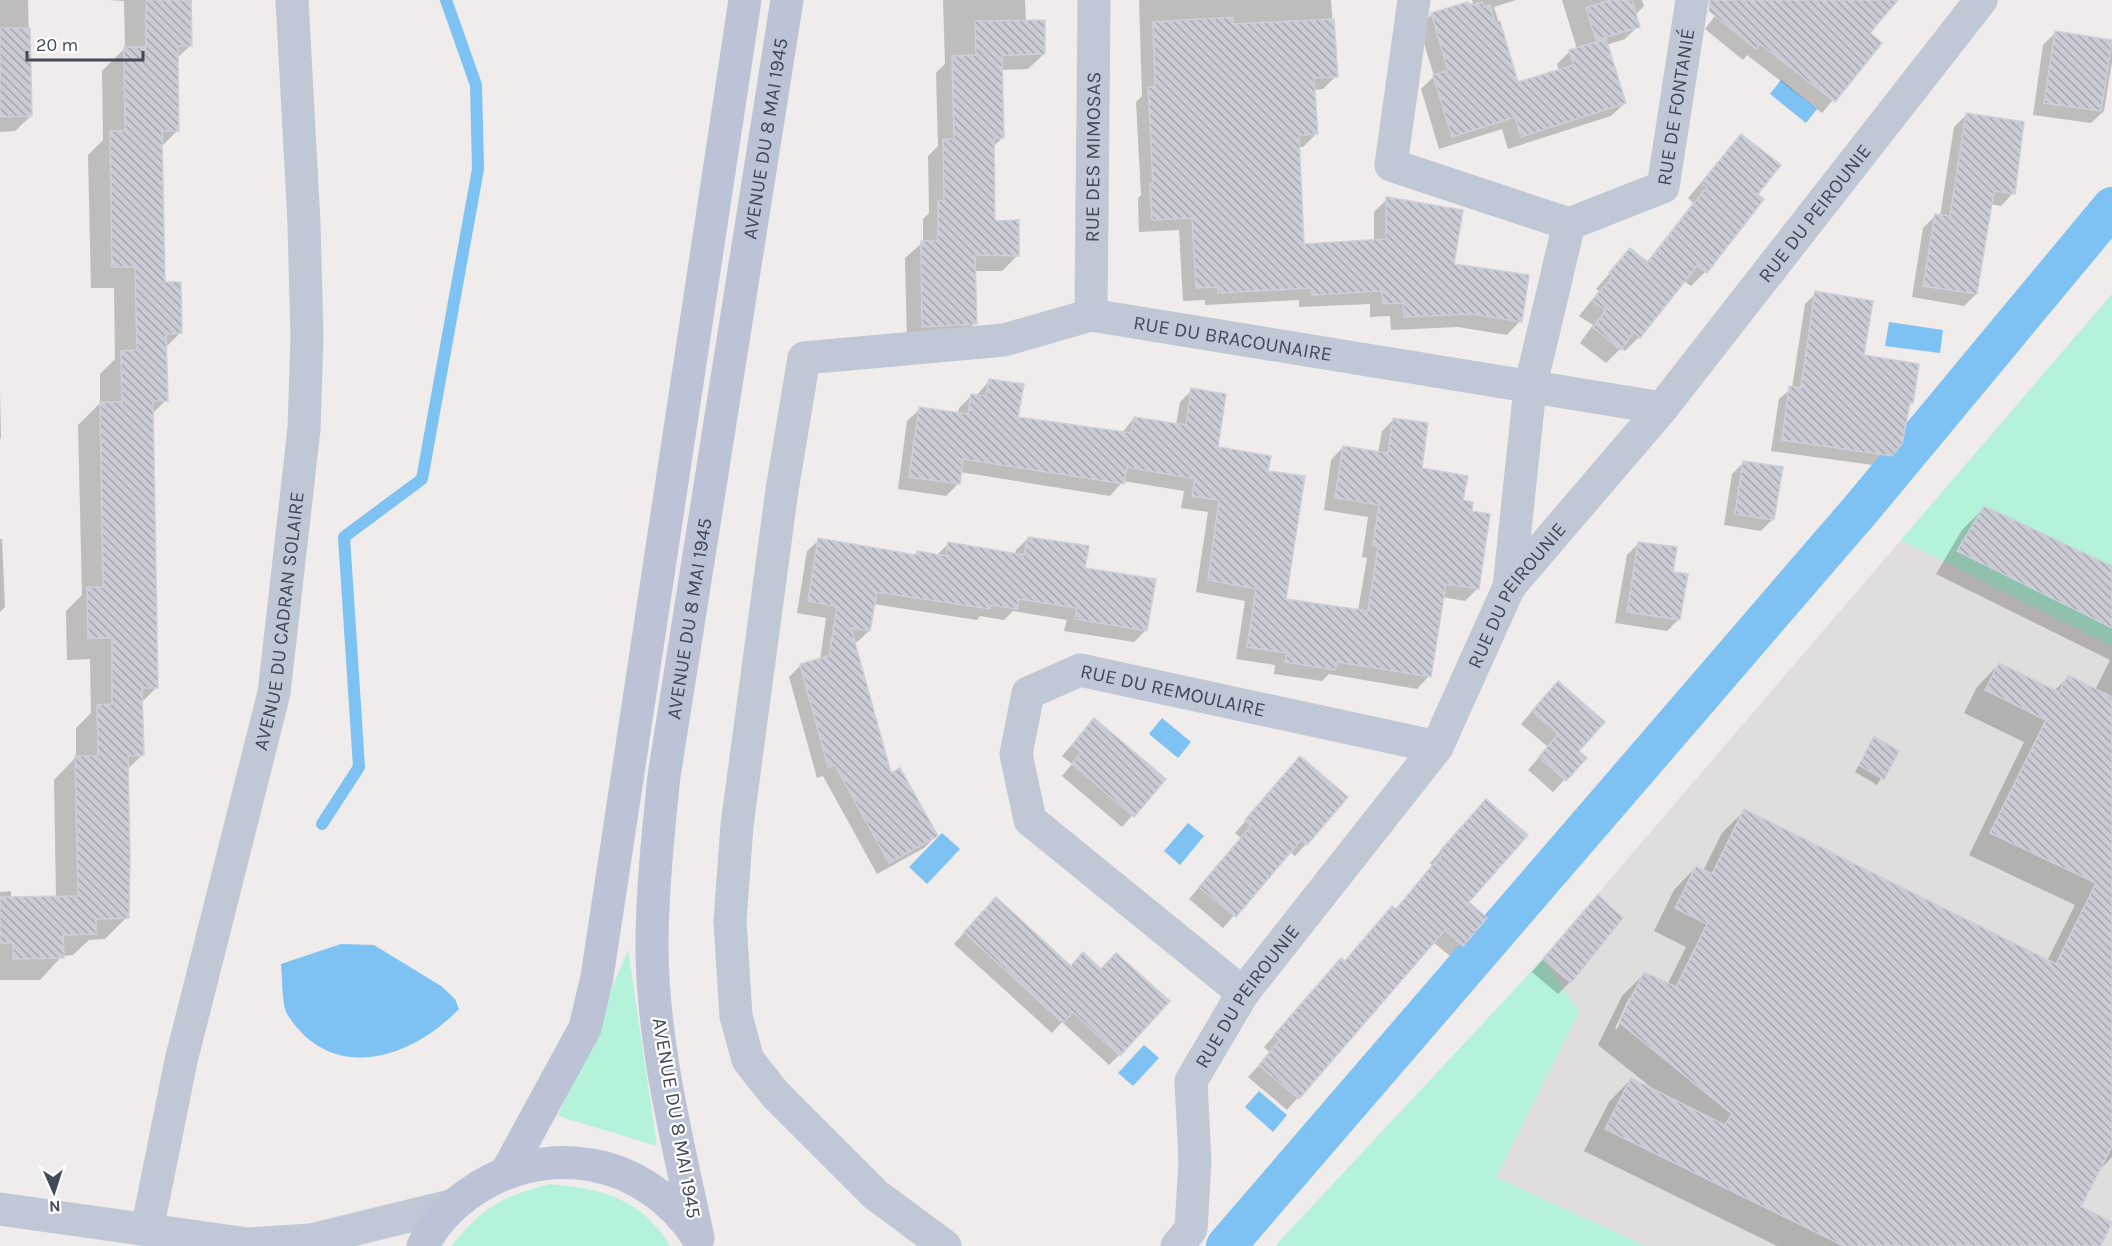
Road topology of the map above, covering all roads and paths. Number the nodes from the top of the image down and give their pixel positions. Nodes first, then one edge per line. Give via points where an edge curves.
1 (292, 0) edge
2 (745, 0) edge
3 (787, 0) edge
4 (1094, 0) edge
5 (1414, 0) edge
6 (1692, 0) edge
7 (1981, 0) edge
8 (1569, 224) junction
9 (1091, 315) junction
10 (1530, 388) junction
11 (1662, 408) junction
12 (1509, 587) junction
13 (1437, 747) junction
14 (1243, 993) junction
15 (506, 1173) junction
16 (453, 1205) junction
17 (0, 1209) edge
18 (147, 1230) junction
19 (701, 1242) edge
20 (423, 1246) edge
21 (945, 1246) edge
22 (1177, 1246) edge

1 - 18 street, AVENUE DU CADRAN SOLAIRE via 307,338 304,429 274,693 181,1060
2 - 15 main road, AVENUE DU 8 MAI 1945 via 597,976 585,1028
3 - 19 main road, AVENUE DU 8 MAI 1945 via 664,776 655,859 652,951 659,1042
4 - 9 street, RUE DES MIMOSAS
5 - 8 street via 1391,165
6 - 8 street, RUE DE FONTANIÉ via 1663,186
7 - 11 street, RUE DU PEIROUNIE
8 - 10 street
9 - 10 street, RUE DU BRACOUNAIRE
9 - 21 street, RUE DU BRACOUNAIRE via 1004,340 804,358 781,502 737,825 730,921 736,1016 748,1060 775,1094 876,1195
10 - 11 street, RUE DU BRACOUNAIRE
10 - 12 street
11 - 12 street, RUE DU PEIROUNIE
12 - 13 street, RUE DU PEIROUNIE
13 - 14 street, RUE DU PEIROUNIE
13 - 14 street, RUE DU REMOULAIRE via 1080,670 1028,693 1016,754 1030,820
14 - 22 street, RUE DU PEIROUNIE via 1191,1081 1195,1161 1191,1229
15 - 16 main road via 486,1181
15 - 19 main road via 523,1166 570,1161 616,1170 657,1191 682,1213
16 - 18 street via 311,1240 248,1244
16 - 20 main road
17 - 18 street

